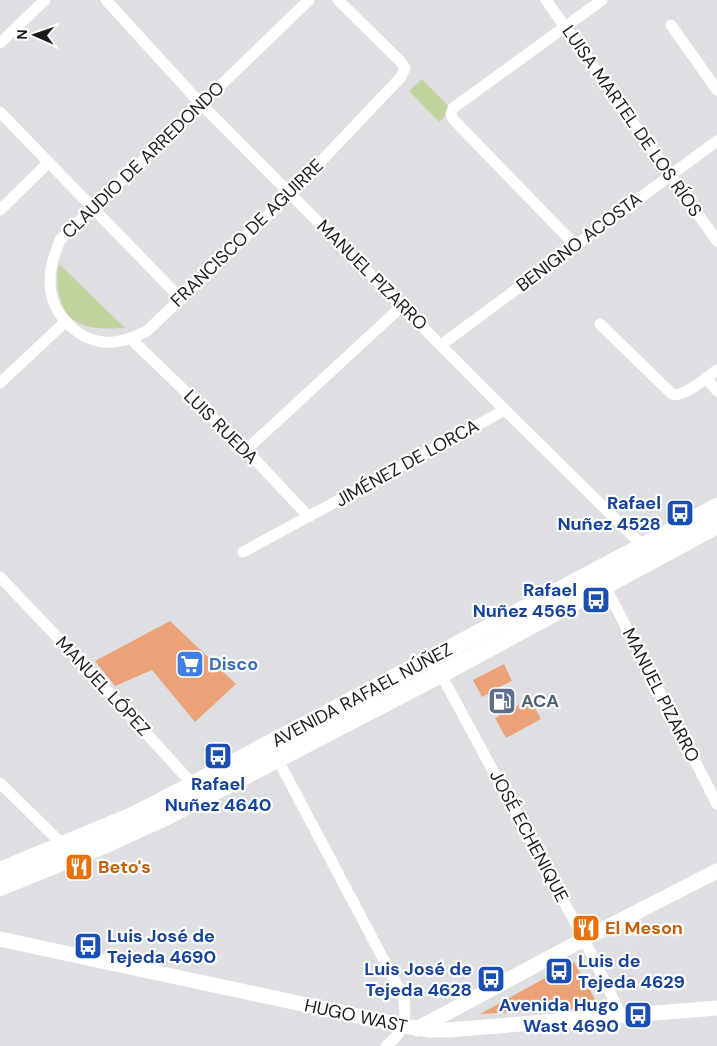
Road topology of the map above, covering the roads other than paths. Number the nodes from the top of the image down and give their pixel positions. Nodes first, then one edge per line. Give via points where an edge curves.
1 (45, 0) edge
2 (106, 0) edge
3 (309, 0) edge
4 (338, 0) edge
5 (546, 0) edge
6 (602, 0) edge
7 (671, 25) dead end
8 (565, 26) junction
9 (0, 43) edge
10 (717, 90) edge
11 (200, 103) junction
12 (0, 112) edge
13 (717, 140) edge
14 (48, 163) junction
15 (669, 175) junction
16 (291, 193) junction
17 (92, 207) junction
18 (0, 210) edge
19 (717, 241) edge
20 (575, 245) junction
21 (181, 299) junction
22 (402, 306) junction
23 (65, 322) junction
24 (600, 324) dead end
25 (131, 339) junction
26 (441, 345) junction
27 (717, 370) edge
28 (706, 378) junction
29 (0, 383) edge
30 (717, 391) edge
31 (505, 410) junction
32 (246, 450) junction
33 (717, 507) edge
34 (309, 517) junction
35 (717, 525) edge
36 (643, 546) junction
37 (243, 552) dead end
38 (0, 578) edge
39 (605, 586) junction
40 (432, 658) junction
41 (441, 674) junction
42 (278, 760) junction
43 (0, 783) edge
44 (196, 792) junction
45 (717, 804) edge
46 (63, 845) junction
47 (0, 871) edge
48 (717, 871) edge
49 (0, 888) edge
50 (0, 939) edge
51 (584, 939) junction
52 (717, 1008) edge
53 (622, 1017) junction
54 (410, 1028) junction
55 (386, 1046) edge

1 - 9 street
2 - 11 street, MANUEL PIZARRO
3 - 11 street, CLAUDIO DE ARREDONDO
4 - 16 street, FRANCISCO DE AGUIRRE via 405,68 401,77
5 - 8 street, LUISA MARTEL DE LOS RÍOS
6 - 8 street
7 - 10 street
8 - 15 street, LUISA MARTEL DE LOS RÍOS
8 - 20 street via 453,108 451,114
11 - 16 street, MANUEL PIZARRO
11 - 17 street, CLAUDIO DE ARREDONDO
12 - 14 street
13 - 15 street, BENIGNO ACOSTA
14 - 17 street
14 - 18 street
15 - 19 street, LUISA MARTEL DE LOS RÍOS
15 - 20 street, BENIGNO ACOSTA
16 - 21 street, FRANCISCO DE AGUIRRE
16 - 22 street, MANUEL PIZARRO
17 - 21 street
17 - 23 street, CLAUDIO DE ARREDONDO via 60,240 54,256 49,282 53,302
20 - 26 street, BENIGNO ACOSTA
21 - 25 street, FRANCISCO DE AGUIRRE via 147,331
22 - 26 street, MANUEL PIZARRO
22 - 32 street
23 - 25 street, FRANCISCO DE AGUIRRE via 74,330 101,341
23 - 29 street
24 - 28 street via 672,394 682,394
25 - 32 street, LUIS RUEDA
26 - 31 street, MANUEL PIZARRO
27 - 28 street
28 - 30 street
31 - 34 street, JIMÉNEZ DE LORCA
31 - 36 street, MANUEL PIZARRO
32 - 34 street, LUIS RUEDA
33 - 36 main road, AVENIDA RAFAEL NÚÑEZ
34 - 37 street, JIMÉNEZ DE LORCA
35 - 39 main road, AVENIDA RAFAEL NÚÑEZ
36 - 40 main road, AVENIDA RAFAEL NÚÑEZ
38 - 44 street, MANUEL LÓPEZ via 83,664
39 - 41 main road, AVENIDA RAFAEL NÚÑEZ
39 - 45 street, MANUEL PIZARRO
40 - 41 street, JOSÉ ECHENIQUE
40 - 44 main road, AVENIDA RAFAEL NÚÑEZ
41 - 42 main road, AVENIDA RAFAEL NÚÑEZ
41 - 51 street, JOSÉ ECHENIQUE
42 - 44 main road, AVENIDA RAFAEL NÚÑEZ
42 - 54 street via 404,998
43 - 46 street
44 - 46 main road, AVENIDA RAFAEL NÚÑEZ
44 - 49 main road, AVENIDA RAFAEL NÚÑEZ via 106,844
46 - 47 main road, AVENIDA RAFAEL NÚÑEZ
48 - 51 main road
50 - 54 main road, HUGO WAST
51 - 53 street, JOSÉ ECHENIQUE
51 - 54 main road
52 - 53 main road, HUGO WAST
53 - 54 main road, HUGO WAST via 448,1030
54 - 55 street

